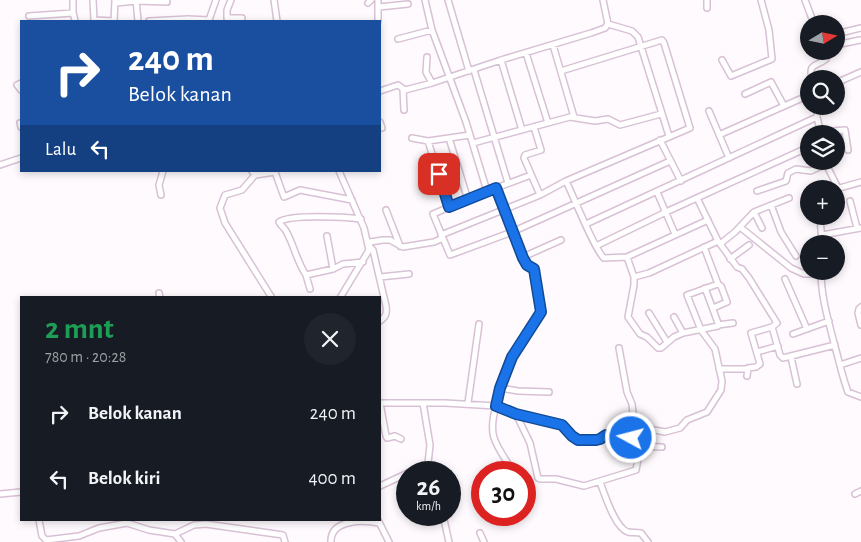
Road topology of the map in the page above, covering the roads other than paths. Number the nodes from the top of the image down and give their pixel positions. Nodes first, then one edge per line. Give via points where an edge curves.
1 (73, 0) edge
2 (93, 0) edge
3 (136, 0) edge
4 (216, 0) edge
5 (231, 0) edge
6 (378, 0) edge
7 (425, 0) edge
8 (448, 0) edge
9 (603, 0) edge
10 (707, 0) edge
11 (761, 0) edge
12 (805, 0) edge
13 (115, 1) edge
14 (158, 1) edge
15 (276, 1) edge
16 (167, 2) dead end
17 (408, 4) dead end
18 (379, 7) junction
19 (707, 8) dead end
20 (73, 12) junction
21 (811, 15) edge
22 (29, 16) dead end
23 (242, 18) dead end
24 (74, 20) edge
25 (94, 20) edge
26 (114, 20) edge
27 (138, 20) edge
28 (175, 20) edge
29 (209, 20) edge
30 (209, 20) edge
31 (277, 20) edge
32 (378, 20) edge
33 (608, 24) junction
34 (861, 28) edge
35 (432, 30) junction
36 (845, 32) edge
37 (398, 39) dead end
38 (860, 40) edge
39 (845, 43) edge
40 (553, 45) junction
41 (640, 47) junction
42 (526, 53) junction
43 (427, 57) dead end
44 (501, 60) junction
45 (722, 60) dead end
46 (824, 60) edge
47 (472, 70) junction
48 (810, 70) edge
49 (561, 71) junction
50 (861, 72) edge
51 (448, 77) junction
52 (845, 79) edge
53 (432, 83) junction
54 (403, 89) junction
55 (381, 91) edge
56 (745, 94) dead end
57 (800, 99) edge
58 (784, 106) junction
59 (404, 110) dead end
60 (710, 111) dead end
61 (661, 114) junction
62 (574, 117) junction
63 (817, 117) joint
64 (548, 123) junction
65 (381, 125) edge
66 (819, 125) edge
67 (534, 127) junction
68 (382, 128) dead end
69 (522, 130) junction
70 (845, 130) edge
71 (719, 134) junction
72 (470, 135) junction
73 (669, 136) junction
74 (412, 138) dead end
75 (449, 138) junction
76 (495, 138) junction
77 (660, 140) junction
78 (428, 141) junction
79 (473, 144) junction
80 (848, 150) dead end
81 (800, 151) edge
82 (20, 158) edge
83 (729, 158) junction
84 (670, 160) junction
85 (0, 165) edge
86 (813, 170) edge
87 (163, 172) edge
88 (340, 172) edge
89 (254, 173) edge
90 (531, 175) junction
91 (681, 180) junction
92 (566, 181) junction
93 (861, 182) edge
94 (508, 183) junction
95 (845, 186) edge
96 (496, 188) junction
97 (487, 191) junction
98 (757, 191) dead end
99 (657, 192) junction
100 (540, 194) junction
101 (161, 195) dead end
102 (697, 198) junction
103 (789, 198) dead end
104 (352, 200) junction
105 (468, 200) junction
106 (850, 201) dead end
107 (576, 203) junction
108 (771, 205) junction
109 (449, 207) junction
110 (386, 210) dead end
111 (504, 210) junction
112 (666, 212) junction
113 (754, 212) junction
114 (361, 220) junction
115 (708, 220) junction
116 (586, 224) junction
117 (821, 225) edge
118 (740, 227) junction
119 (762, 228) dead end
120 (859, 228) edge
121 (512, 232) junction
122 (675, 234) junction
123 (822, 235) joint
124 (327, 236) dead end
125 (442, 236) junction
126 (561, 240) dead end
127 (719, 243) junction
128 (749, 245) dead end
129 (400, 246) junction
130 (596, 246) junction
131 (704, 247) junction
132 (368, 248) junction
133 (796, 256) dead end
134 (627, 257) junction
135 (523, 258) junction
136 (730, 259) junction
137 (362, 262) junction
138 (333, 269) junction
139 (800, 272) edge
140 (408, 274) dead end
141 (306, 275) junction
142 (634, 276) junction
143 (380, 277) junction
144 (785, 279) dead end
145 (821, 280) edge
146 (718, 284) junction
147 (705, 288) junction
148 (310, 289) dead end
149 (271, 296) edge
150 (341, 296) edge
151 (861, 307) edge
152 (712, 308) junction
153 (649, 313) dead end
154 (674, 317) dead end
155 (381, 320) edge
156 (828, 321) junction
157 (733, 323) dead end
158 (480, 324) dead end
159 (718, 324) junction
160 (772, 326) junction
161 (861, 326) edge
162 (806, 329) junction
163 (701, 330) junction
164 (683, 333) junction
165 (792, 334) dead end
166 (667, 342) junction
167 (778, 346) junction
168 (835, 346) junction
169 (619, 348) dead end
170 (757, 352) junction
171 (791, 357) junction
172 (861, 358) edge
173 (840, 365) junction
174 (719, 369) junction
175 (747, 369) junction
176 (747, 376) dead end
177 (797, 384) dead end
178 (500, 388) junction
179 (549, 392) dead end
180 (861, 396) edge
181 (381, 403) edge
182 (423, 403) junction
183 (468, 404) junction
184 (496, 406) junction
185 (381, 408) edge
186 (516, 414) junction
187 (632, 426) junction
188 (630, 435) junction
189 (400, 439) dead end
190 (640, 446) junction
191 (662, 447) dead end
192 (428, 461) edge
193 (506, 461) edge
194 (396, 479) edge
195 (600, 482) junction
196 (381, 486) edge
197 (20, 492) edge
198 (0, 494) edge
199 (39, 521) edge
200 (379, 521) edge
201 (445, 526) edge
202 (480, 533) dead end
203 (179, 538) edge
204 (285, 542) edge
205 (331, 542) edge
206 (389, 542) edge
207 (449, 542) edge
208 (484, 542) edge
209 (648, 542) edge

1 - 20 street
2 - 25 street
3 - 13 street
3 - 14 street
3 - 27 street
4 - 30 street
5 - 23 street via 226,10 227,18
6 - 18 street
7 - 35 street
8 - 47 street
9 - 33 street
10 - 19 street
11 - 45 street via 772,59 732,76
12 - 21 street
13 - 26 street
14 - 16 street
15 - 31 street
17 - 18 street
18 - 32 street
20 - 22 street
20 - 24 street
28 - 29 street
33 - 40 street via 605,28
33 - 41 street via 634,33
34 - 36 street
35 - 37 street
35 - 51 street
38 - 39 street
40 - 42 street
40 - 49 street
41 - 49 street
41 - 61 street
41 - 73 street via 661,40 664,43 690,126 688,130
42 - 44 street
42 - 64 street
43 - 53 street via 426,72
44 - 47 street
44 - 69 street
46 - 48 street
47 - 51 street
47 - 76 street
49 - 62 street
50 - 52 street
51 - 53 street
51 - 72 street
53 - 54 street
54 - 55 street via 398,85
54 - 59 street
56 - 58 street via 771,82
57 - 58 street
58 - 71 street
60 - 71 street
61 - 62 street via 620,125 608,119 595,121
61 - 73 street
62 - 64 street
63 - 66 street
63 - 83 street
64 - 67 street
65 - 68 street
67 - 69 street
67 - 90 street via 541,149 525,155
69 - 76 street
70 - 80 street
71 - 83 street
72 - 75 street
72 - 79 street
73 - 77 street
74 - 78 street
75 - 78 street
75 - 105 street
76 - 79 street
76 - 94 street
77 - 84 street
77 - 92 street
78 - 109 street
79 - 97 street
81 - 102 street
82 - 85 street
83 - 91 street
84 - 91 street
84 - 107 street
86 - 98 street via 795,170 788,173 786,181
87 - 101 street via 159,186
88 - 104 street
89 - 104 street via 275,172 284,197 300,190
89 - 149 street via 242,190 225,195 220,208 225,223
90 - 94 street
90 - 100 street
91 - 99 street
92 - 100 street
92 - 107 street
93 - 95 street
94 - 96 street
96 - 97 street
96 - 111 street
97 - 105 street
99 - 112 street
99 - 116 street
100 - 111 street
102 - 112 street
102 - 115 street
103 - 108 street
104 - 114 street
105 - 109 street
106 - 120 street
107 - 116 street
107 - 121 street
108 - 113 street
108 - 133 street via 780,232
109 - 125 street via 433,214
110 - 129 street
111 - 121 street
111 - 125 street
112 - 122 street
112 - 130 street
113 - 118 street
113 - 119 street
114 - 132 street
114 - 141 street via 294,217 279,221
115 - 122 street
115 - 127 street
116 - 130 street
117 - 123 street
118 - 127 street
118 - 139 street
120 - 123 street
121 - 125 street via 451,255
121 - 135 street
122 - 134 street
124 - 138 street
125 - 129 street via 434,242
126 - 135 street
127 - 131 street
127 - 136 street
128 - 136 street
129 - 132 street via 383,240 370,242
130 - 134 street via 601,257
131 - 142 street via 649,273
131 - 146 street
132 - 137 street
132 - 143 street via 373,250
134 - 142 street
135 - 178 street via 534,269 541,312 514,353
136 - 160 street via 749,278 777,323
137 - 138 street via 343,264
137 - 150 street
138 - 141 street
140 - 143 street
141 - 148 street
142 - 166 street via 628,317 640,334 658,348
143 - 155 street via 387,313
144 - 162 street
145 - 156 street
146 - 147 street
146 - 152 street via 727,302
147 - 152 street
147 - 163 street via 687,295
151 - 161 street via 858,309
152 - 159 street
153 - 166 street
154 - 164 street
156 - 162 street
156 - 168 street
157 - 159 street
158 - 183 street
159 - 163 street
160 - 167 street
160 - 170 street via 750,334
162 - 165 street
163 - 164 street
163 - 174 street via 715,349
164 - 166 street
167 - 170 street
167 - 171 street via 782,358
168 - 171 street
168 - 173 street
169 - 187 street via 632,404
170 - 175 street via 760,364
171 - 177 street
172 - 173 street
173 - 180 street via 848,392
174 - 175 street
174 - 187 street via 721,390 707,412 686,420 680,428 665,432
175 - 176 street
178 - 179 street
178 - 184 street
181 - 182 street
182 - 183 street
182 - 192 street via 430,445
183 - 184 street
184 - 186 street
184 - 193 street via 493,440
185 - 189 street via 387,438 395,436
186 - 188 street via 562,425 578,440
186 - 195 street via 530,443 539,479 556,479 584,486
187 - 188 street
188 - 190 street via 632,444
190 - 191 street
190 - 195 street via 636,470
194 - 196 street
195 - 209 street via 620,526 629,532 641,533
197 - 198 street
199 - 203 street via 46,540 71,538 127,523
200 - 205 street via 338,526 332,533
200 - 206 street
201 - 207 street
202 - 208 street
203 - 204 street via 182,531 206,524 283,535

